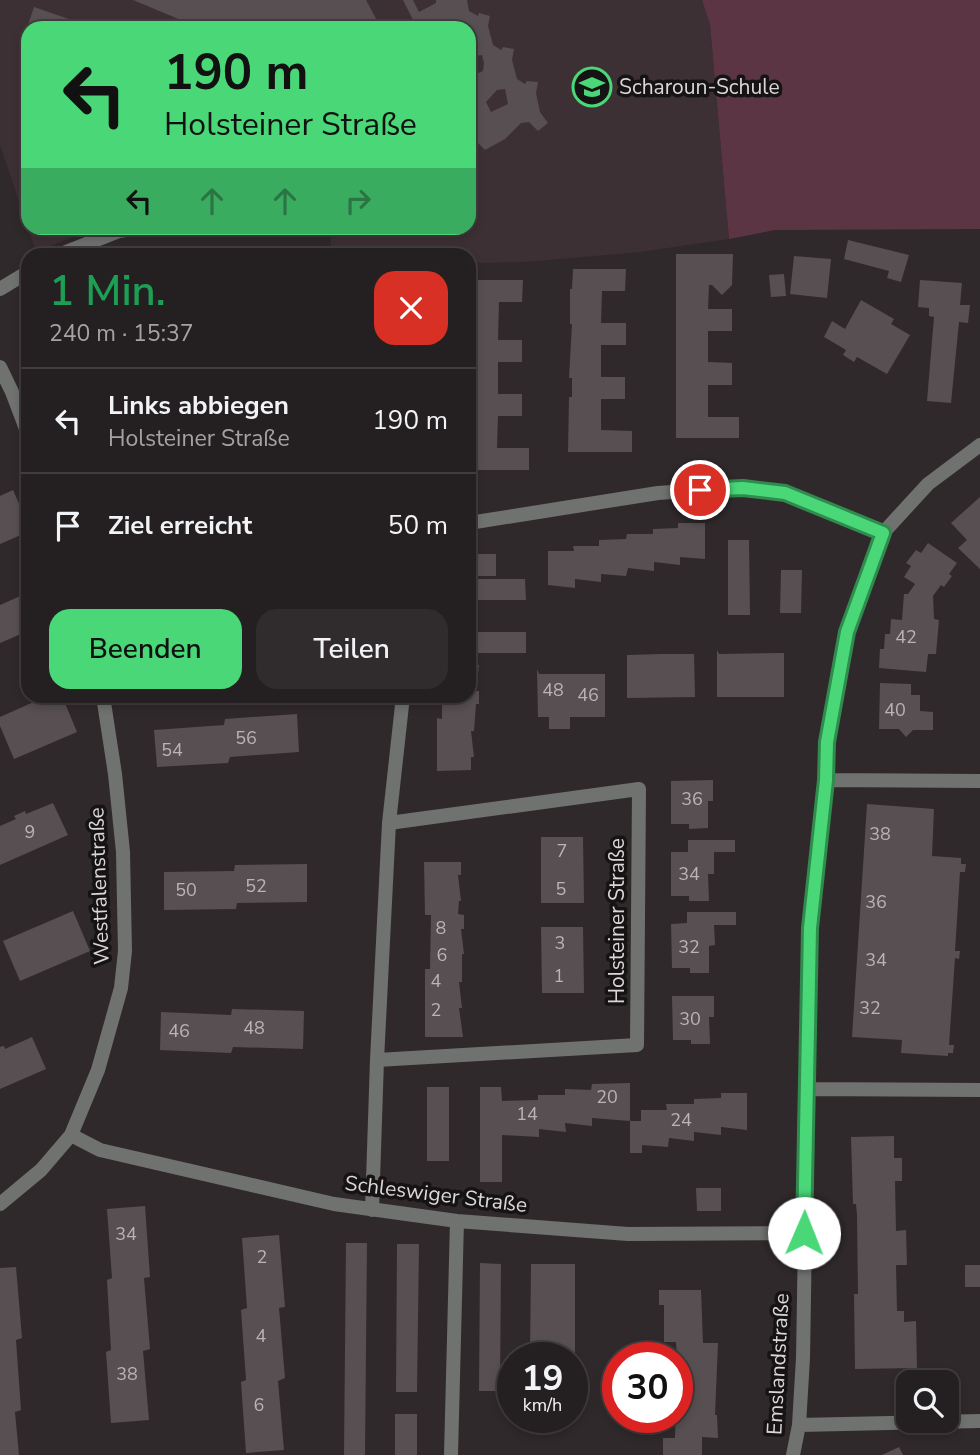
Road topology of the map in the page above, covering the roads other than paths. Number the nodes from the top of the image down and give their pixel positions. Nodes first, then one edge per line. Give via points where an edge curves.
1 (109, 235) edge
2 (76, 248) edge
3 (21, 276) edge
4 (0, 289) edge
5 (0, 368) edge
6 (21, 415) edge
7 (980, 445) edge
8 (476, 522) edge
9 (883, 533) junction
10 (104, 703) edge
11 (402, 703) edge
12 (826, 780) junction
13 (980, 781) edge
14 (390, 823) junction
15 (377, 1060) junction
16 (807, 1089) junction
17 (980, 1090) edge
18 (71, 1135) junction
19 (0, 1204) edge
20 (372, 1210) junction
21 (457, 1221) junction
22 (804, 1233) junction
23 (980, 1421) edge
24 (799, 1425) junction
25 (451, 1455) edge
26 (793, 1455) edge

1 - 2 street
3 - 4 street
5 - 6 street
7 - 9 street, Emslandstraße via 928,484
8 - 9 street via 658,493 743,488 785,493
9 - 12 street, Emslandstraße via 847,632 827,742
10 - 18 street, Westfalenstraße via 123,852 125,951 121,988 98,1070
11 - 14 street
12 - 13 street
12 - 16 street, Emslandstraße via 810,928
14 - 15 street
14 - 15 street, Holsteiner Straße via 639,789 637,1045
15 - 20 street
16 - 17 street
16 - 22 street, Emslandstraße
18 - 19 street, Westfalenstraße via 41,1170
18 - 20 street, Schleswiger Straße via 100,1150
20 - 21 street, Schleswiger Straße
21 - 22 street, Schleswiger Straße via 628,1234
21 - 25 street
22 - 24 street, Emslandstraße
23 - 24 street
24 - 26 street, Emslandstraße

